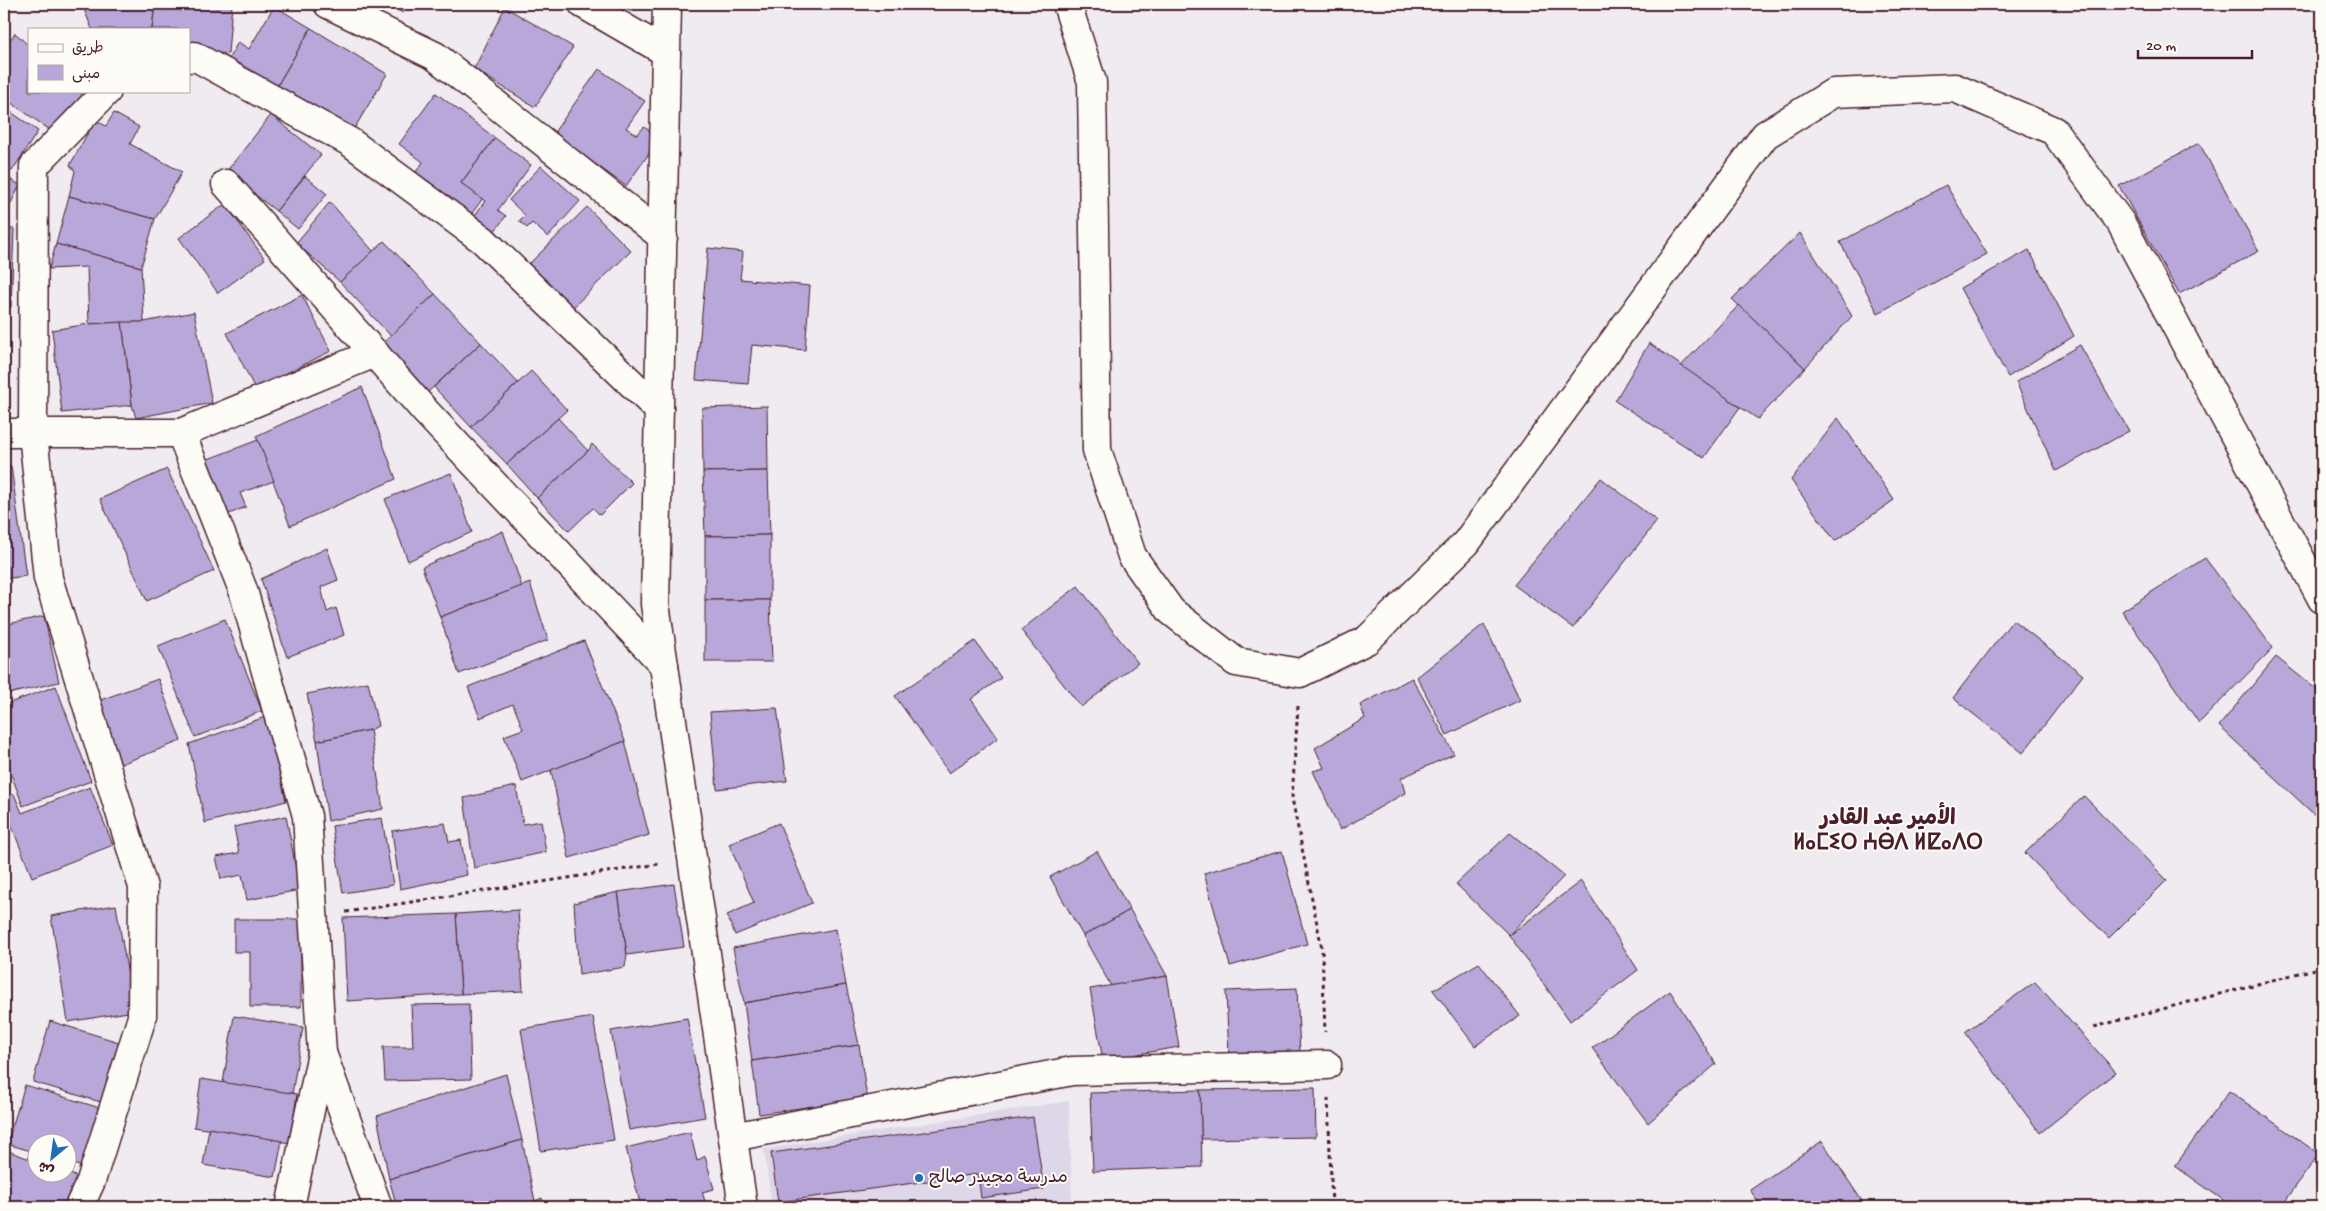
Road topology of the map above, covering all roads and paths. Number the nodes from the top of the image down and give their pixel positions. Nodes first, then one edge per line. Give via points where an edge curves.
1 (328, 4) edge
2 (583, 4) edge
3 (667, 4) edge
4 (1067, 4) edge
5 (666, 52) junction
6 (190, 58) edge
7 (106, 92) edge
8 (226, 184) dead end
9 (663, 237) junction
10 (375, 353) junction
11 (659, 410) junction
12 (4, 433) edge
13 (33, 433) junction
14 (181, 433) junction
15 (2322, 599) edge
16 (664, 665) junction
17 (1300, 673) junction
18 (692, 859) junction
19 (314, 917) junction
20 (2322, 967) edge
21 (2094, 1027) dead end
22 (322, 1053) junction
23 (1327, 1064) junction
24 (733, 1137) junction
25 (79, 1207) edge
26 (290, 1207) edge
27 (378, 1207) edge
28 (743, 1207) edge
29 (1332, 1207) edge

1 - 9 street via 434,56
2 - 5 street
3 - 5 street
4 - 17 street via 1092,82 1097,450 1132,556 1171,611 1236,662
5 - 9 street
6 - 11 street via 194,56 350,142 483,240
7 - 13 street via 34,166
8 - 10 street
9 - 11 street
10 - 14 street
10 - 16 street via 426,412
11 - 16 street via 655,604
12 - 13 street
13 - 14 street
13 - 25 street via 48,578 143,887 142,1017 91,1181
14 - 19 street via 243,590 307,816
15 - 17 street via 2121,223 2054,131 1955,88 1833,93 1765,135 1466,543 1367,640
16 - 18 street
17 - 23 path via 1292,798 1322,949
18 - 19 path
18 - 24 street
19 - 22 street
20 - 21 path
22 - 26 street
22 - 27 street
23 - 24 street via 1072,1071
23 - 29 path
24 - 28 street

